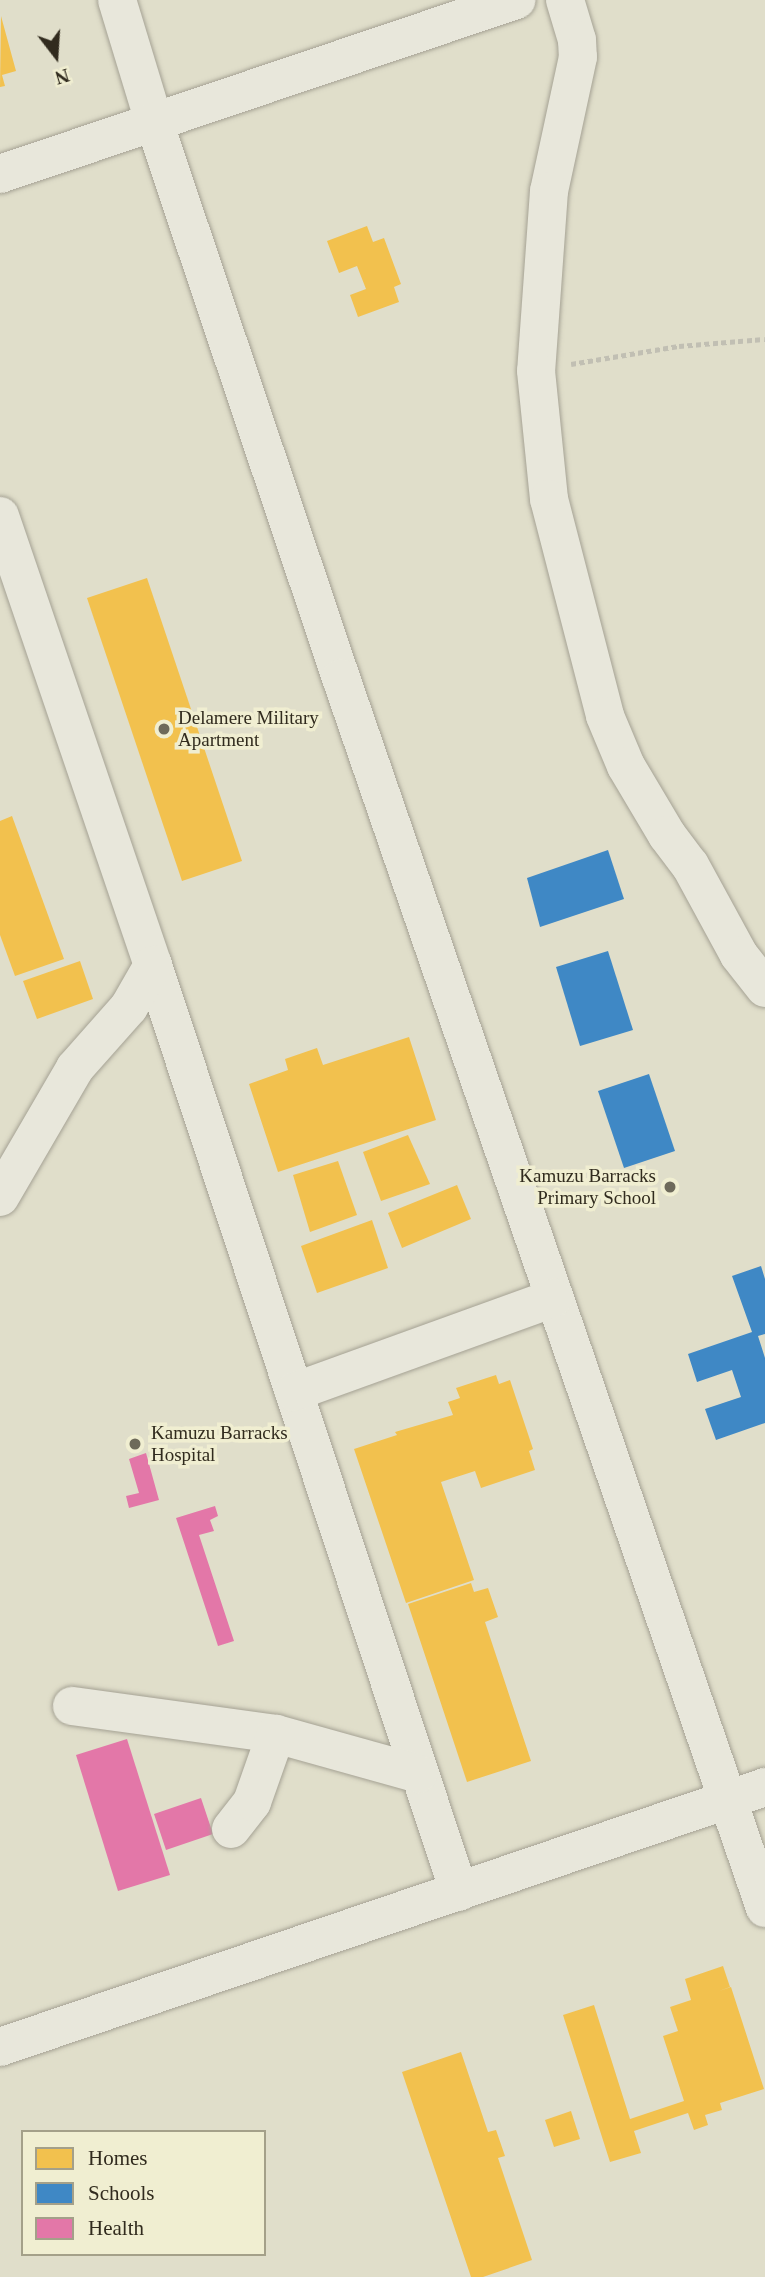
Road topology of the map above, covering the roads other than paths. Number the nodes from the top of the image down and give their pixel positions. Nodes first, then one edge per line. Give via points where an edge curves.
1 (117, 0) edge
2 (516, 0) edge
3 (565, 0) edge
4 (154, 122) junction
5 (0, 173) edge
6 (0, 516) edge
7 (153, 965) junction
8 (765, 988) edge
9 (0, 1197) edge
10 (554, 1298) junction
11 (294, 1392) junction
12 (72, 1706) dead end
13 (276, 1734) junction
14 (419, 1774) junction
15 (765, 1787) edge
16 (729, 1798) junction
17 (231, 1829) dead end
18 (459, 1892) junction
19 (765, 1908) edge
20 (0, 2046) edge

1 - 4 street
2 - 4 street
3 - 8 street via 578,57 549,191 536,371 549,499 605,716 626,766 690,865 739,955
4 - 5 street
4 - 10 street
6 - 7 street
7 - 9 street via 129,1007 75,1069
7 - 11 street
10 - 11 street
10 - 16 street
11 - 14 street
12 - 13 street
13 - 14 street
13 - 17 street via 251,1802
14 - 18 street
15 - 16 street
16 - 18 street
16 - 19 street
18 - 20 street

